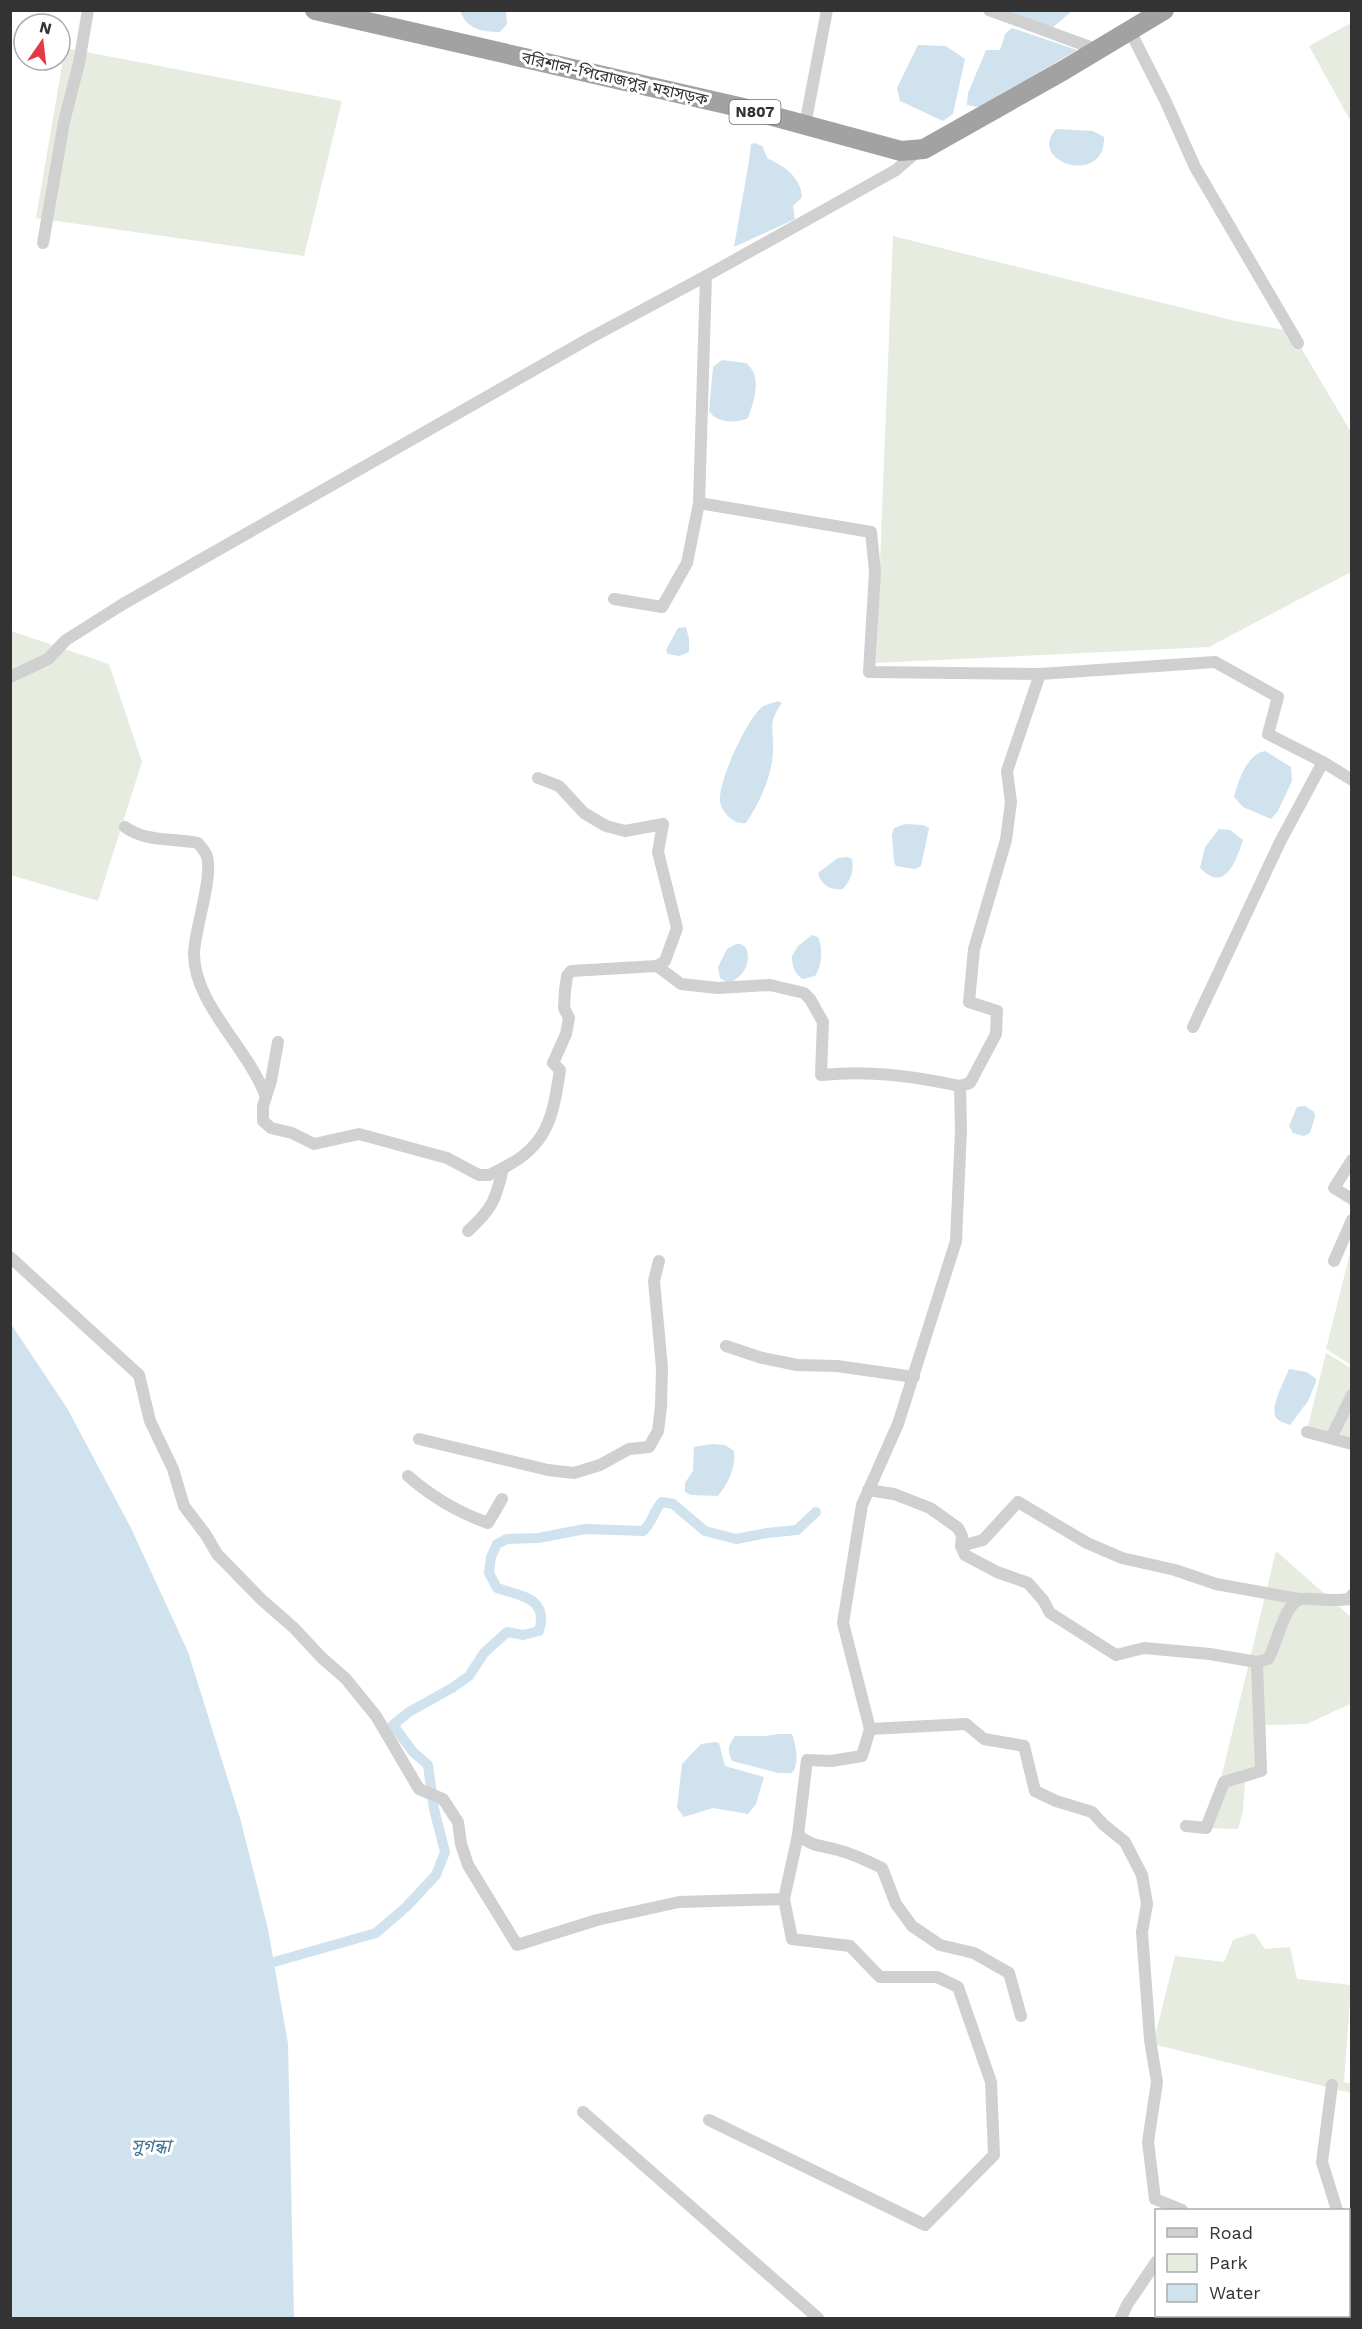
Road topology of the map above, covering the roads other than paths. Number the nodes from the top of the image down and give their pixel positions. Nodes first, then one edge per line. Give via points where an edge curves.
1 (88, 10) edge
2 (315, 10) edge
3 (827, 10) edge
4 (989, 10) edge
5 (1164, 10) edge
6 (1130, 31) junction
7 (1098, 50) junction
8 (805, 125) junction
9 (920, 149) junction
10 (43, 243) dead end
11 (706, 276) junction
12 (1298, 342) dead end
13 (699, 503) junction
14 (614, 599) dead end
15 (1040, 674) junction
16 (10, 677) edge
17 (1323, 762) junction
18 (538, 778) dead end
19 (1352, 780) edge
20 (125, 827) dead end
21 (657, 966) junction
22 (1193, 1027) dead end
23 (278, 1042) dead end
24 (960, 1086) junction
25 (266, 1097) junction
26 (1352, 1160) edge
27 (503, 1168) junction
28 (1352, 1200) edge
29 (1352, 1220) edge
30 (468, 1232) dead end
31 (10, 1257) edge
32 (659, 1261) dead end
33 (1334, 1261) dead end
34 (726, 1346) dead end
35 (914, 1377) junction
36 (1352, 1395) edge
37 (1307, 1432) dead end
38 (1331, 1438) junction
39 (419, 1439) dead end
40 (1352, 1444) edge
41 (408, 1476) dead end
42 (868, 1490) junction
43 (502, 1498) dead end
44 (961, 1546) junction
45 (1352, 1595) edge
46 (1299, 1599) junction
47 (1257, 1662) junction
48 (870, 1729) junction
49 (1186, 1826) dead end
50 (798, 1835) junction
51 (784, 1899) junction
52 (1021, 2016) dead end
53 (1332, 2085) dead end
54 (583, 2112) dead end
55 (709, 2120) dead end
56 (1179, 2209) edge
57 (1336, 2209) edge
58 (1155, 2263) edge
59 (818, 2319) edge
60 (1121, 2319) edge

1 - 10 street
2 - 8 highway, বরিশাল-পিরোজপুর মহাসড়ক / N807
3 - 8 street
4 - 7 street
5 - 6 highway
6 - 7 highway
6 - 12 street via 1195,167
7 - 9 highway
8 - 9 highway, বরিশাল-পিরোজপুর মহাসড়ক / N807 via 901,151
9 - 11 street via 896,170
11 - 13 street
11 - 16 street via 159,583 66,640 48,659
13 - 14 street via 687,563 662,607
13 - 15 street via 871,532 875,572 868,672
15 - 17 street via 1215,662 1278,697 1268,734
15 - 24 street via 1006,771 1011,802 1006,840 974,950 969,1002 997,1011 996,1034 970,1083
17 - 19 street
17 - 22 street via 1280,842
18 - 21 street via 559,786 584,813 606,826 625,831 663,824 658,852 677,928 665,961
20 - 25 street via 143,836 198,843 207,856 194,954 197,976 211,1006 252,1066
21 - 24 street via 681,984 718,988 770,985 804,993 823,1022 821,1075 903,1075
21 - 27 street via 597,968 571,971 567,976 564,1008 570,1018 553,1064 560,1070 554,1111 543,1134 522,1159
23 - 25 street
24 - 35 street via 956,1241
25 - 27 street via 263,1121 314,1144 359,1134 447,1158 479,1175
26 - 28 street via 1334,1188
27 - 30 street via 488,1214
29 - 33 street
31 - 51 street via 139,1375 150,1421 173,1469 184,1506 217,1554 346,1679 376,1716 419,1789 443,1798 459,1822 468,1865 517,1945 597,1920 678,1902
32 - 39 street via 654,1281 662,1368 661,1406 658,1431 649,1447 629,1449 600,1465 574,1473
34 - 35 street via 798,1365 837,1366
35 - 42 street
36 - 38 street
37 - 38 street
38 - 40 street
41 - 43 street via 429,1495 488,1523
42 - 44 street via 911,1499 930,1508 958,1528
42 - 48 street via 855,1538 843,1623
44 - 46 street via 984,1540 1018,1502 1087,1543 1122,1558 1216,1584
44 - 47 street via 965,1555 1029,1583 1050,1613 1116,1655 1144,1648
45 - 46 street via 1337,1601
46 - 47 street via 1286,1613 1274,1652
47 - 49 street via 1261,1770 1224,1782 1206,1828
48 - 50 street via 862,1756 807,1760
48 - 56 street via 966,1724 984,1739 1024,1746 1035,1791 1092,1812 1125,1842 1142,1875 1147,1904 1142,1932 1157,2082 1148,2142 1155,2199
50 - 51 street
50 - 52 street via 812,1846 859,1857 882,1868 896,1904 912,1926 940,1945 974,1953 1009,1973
51 - 55 street via 792,1939 850,1946 880,1977 937,1977 957,1987 991,2082 994,2155 925,2225
53 - 57 street via 1322,2162
54 - 59 street
58 - 60 street

